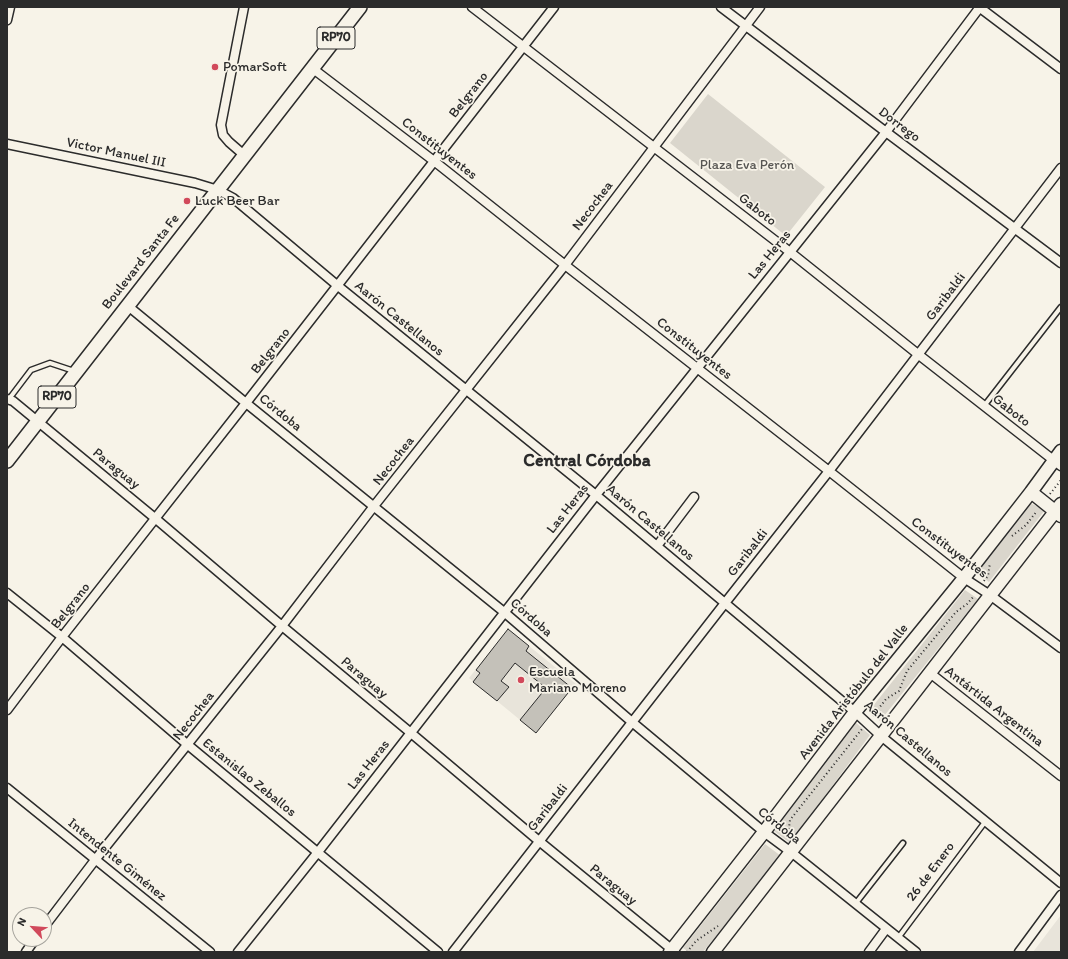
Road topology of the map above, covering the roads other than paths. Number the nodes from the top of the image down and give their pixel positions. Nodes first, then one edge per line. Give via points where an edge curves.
1 (10, 7) edge
2 (244, 7) edge
3 (360, 7) edge
4 (472, 7) edge
5 (554, 7) edge
6 (721, 7) edge
7 (760, 7) edge
8 (979, 7) edge
9 (7, 20) edge
10 (746, 26) junction
11 (523, 47) junction
12 (312, 68) junction
13 (1061, 69) edge
14 (886, 132) junction
15 (7, 144) edge
16 (653, 147) junction
17 (244, 155) junction
18 (434, 161) junction
19 (1061, 168) edge
20 (218, 190) junction
21 (1015, 228) junction
22 (790, 252) junction
23 (1061, 263) edge
24 (565, 265) junction
25 (338, 286) junction
26 (128, 306) junction
27 (1061, 307) edge
28 (918, 355) junction
29 (697, 368) junction
30 (77, 372) junction
31 (466, 390) junction
32 (8, 399) edge
33 (246, 403) junction
34 (984, 406) junction
35 (38, 422) junction
36 (1059, 459) edge
37 (7, 461) edge
38 (829, 471) junction
39 (1031, 492) junction
40 (596, 495) junction
41 (694, 497) dead end
42 (374, 506) junction
43 (1059, 511) edge
44 (156, 519) junction
45 (657, 546) junction
46 (964, 578) junction
47 (7, 593) edge
48 (990, 595) junction
49 (725, 603) junction
50 (504, 612) junction
51 (282, 626) junction
52 (62, 638) junction
53 (1061, 648) edge
54 (930, 673) junction
55 (7, 710) edge
56 (855, 712) junction
57 (632, 722) junction
58 (411, 733) junction
59 (881, 736) junction
60 (188, 745) junction
61 (1061, 776) edge
62 (7, 788) edge
63 (986, 822) junction
64 (764, 832) junction
65 (539, 841) junction
66 (903, 843) dead end
67 (318, 852) junction
68 (791, 852) junction
69 (95, 860) junction
70 (1061, 883) edge
71 (1061, 895) edge
72 (856, 903) junction
73 (52, 916) edge
74 (886, 929) junction
75 (898, 938) junction
76 (672, 951) edge
77 (210, 952) edge
78 (238, 952) edge
79 (438, 952) edge
80 (453, 952) edge
81 (713, 952) edge
82 (869, 952) edge
83 (916, 952) edge
84 (1019, 952) edge

1 - 9 street
2 - 17 street via 221,125 223,135
3 - 12 main road, Boulevard Santa Fe / RP70
4 - 11 street, Gaboto
5 - 11 street, Belgrano
6 - 10 street, Dorrego
7 - 10 street, Necochea
8 - 13 street
8 - 14 street, Las Heras
10 - 14 street, Dorrego
10 - 16 street, Necochea
11 - 16 street, Gaboto
11 - 18 street, Belgrano
12 - 17 main road, Boulevard Santa Fe / RP70
12 - 18 street, Constituyentes
14 - 21 street, Dorrego
14 - 22 street, Las Heras
15 - 20 street, Victor Manuel III via 195,182
16 - 22 street, Gaboto
16 - 24 street, Necochea
17 - 20 main road, Boulevard Santa Fe / RP70
18 - 24 street, Constituyentes
18 - 25 street, Belgrano
19 - 21 street, Garibaldi
20 - 25 street, Aarón Castellanos via 233,198
20 - 26 main road, Boulevard Santa Fe / RP70
21 - 23 street, Dorrego
21 - 28 street, Garibaldi
22 - 28 street, Gaboto
22 - 29 street, Las Heras
24 - 29 street, Constituyentes
24 - 31 street, Necochea
25 - 31 street, Aarón Castellanos
25 - 33 street, Belgrano
26 - 30 main road, Boulevard Santa Fe / RP70
26 - 33 street, Córdoba
27 - 34 lane
28 - 34 street, Gaboto
28 - 38 street, Garibaldi
29 - 38 street, Constituyentes
29 - 40 street, Las Heras
30 - 32 lane via 50,363 31,370
30 - 35 main road, Boulevard Santa Fe / RP70
31 - 40 street, Aarón Castellanos
31 - 42 street, Necochea
32 - 35 street, Paraguay
33 - 42 street, Córdoba
33 - 44 street, Belgrano
34 - 36 street, Gaboto
35 - 37 main road, Boulevard Santa Fe / RP70
35 - 44 street, Paraguay
36 - 39 street, Avenida Aristóbulo del Valle
38 - 46 street, Constituyentes
38 - 49 street, Garibaldi
39 - 43 street
39 - 46 street, Avenida Aristóbulo del Valle
40 - 45 street, Aarón Castellanos
40 - 50 street, Las Heras
41 - 45 street
42 - 50 street, Córdoba
42 - 51 street, Necochea
43 - 48 street
44 - 51 street, Paraguay
44 - 52 street, Belgrano
45 - 49 street, Aarón Castellanos
46 - 48 street, Constituyentes
46 - 56 street, Avenida Aristóbulo del Valle
47 - 52 street, Estanislao Zeballos
48 - 53 street, Constituyentes
48 - 54 street
49 - 56 street, Aarón Castellanos
49 - 57 street, Garibaldi
50 - 57 street, Córdoba
50 - 58 street, Las Heras
51 - 58 street, Paraguay
51 - 60 street, Necochea
52 - 55 street, Belgrano
52 - 60 street, Estanislao Zeballos
54 - 59 street
54 - 61 street, Antártida Argentina
56 - 59 street, Aarón Castellanos
56 - 64 street, Avenida Aristóbulo del Valle
57 - 64 street, Córdoba
57 - 65 street, Garibaldi
58 - 65 street, Paraguay
58 - 67 street, Las Heras
59 - 63 street, Aarón Castellanos
59 - 68 street
60 - 67 street, Estanislao Zeballos
60 - 69 street, Necochea
62 - 69 street, Intendente Giménez
63 - 70 street, Aarón Castellanos
63 - 75 lane, 26 de Enero
64 - 68 street, Córdoba
64 - 76 street, Avenida Aristóbulo del Valle
65 - 76 street, Paraguay
65 - 80 street, Garibaldi
66 - 72 lane
67 - 78 street, Las Heras
67 - 79 street, Estanislao Zeballos
68 - 72 street, Córdoba
68 - 81 street
69 - 73 street, Necochea
69 - 77 street, Intendente Giménez
71 - 84 street
72 - 74 street, Córdoba
74 - 75 street, Córdoba
74 - 82 street
75 - 83 street, Córdoba

